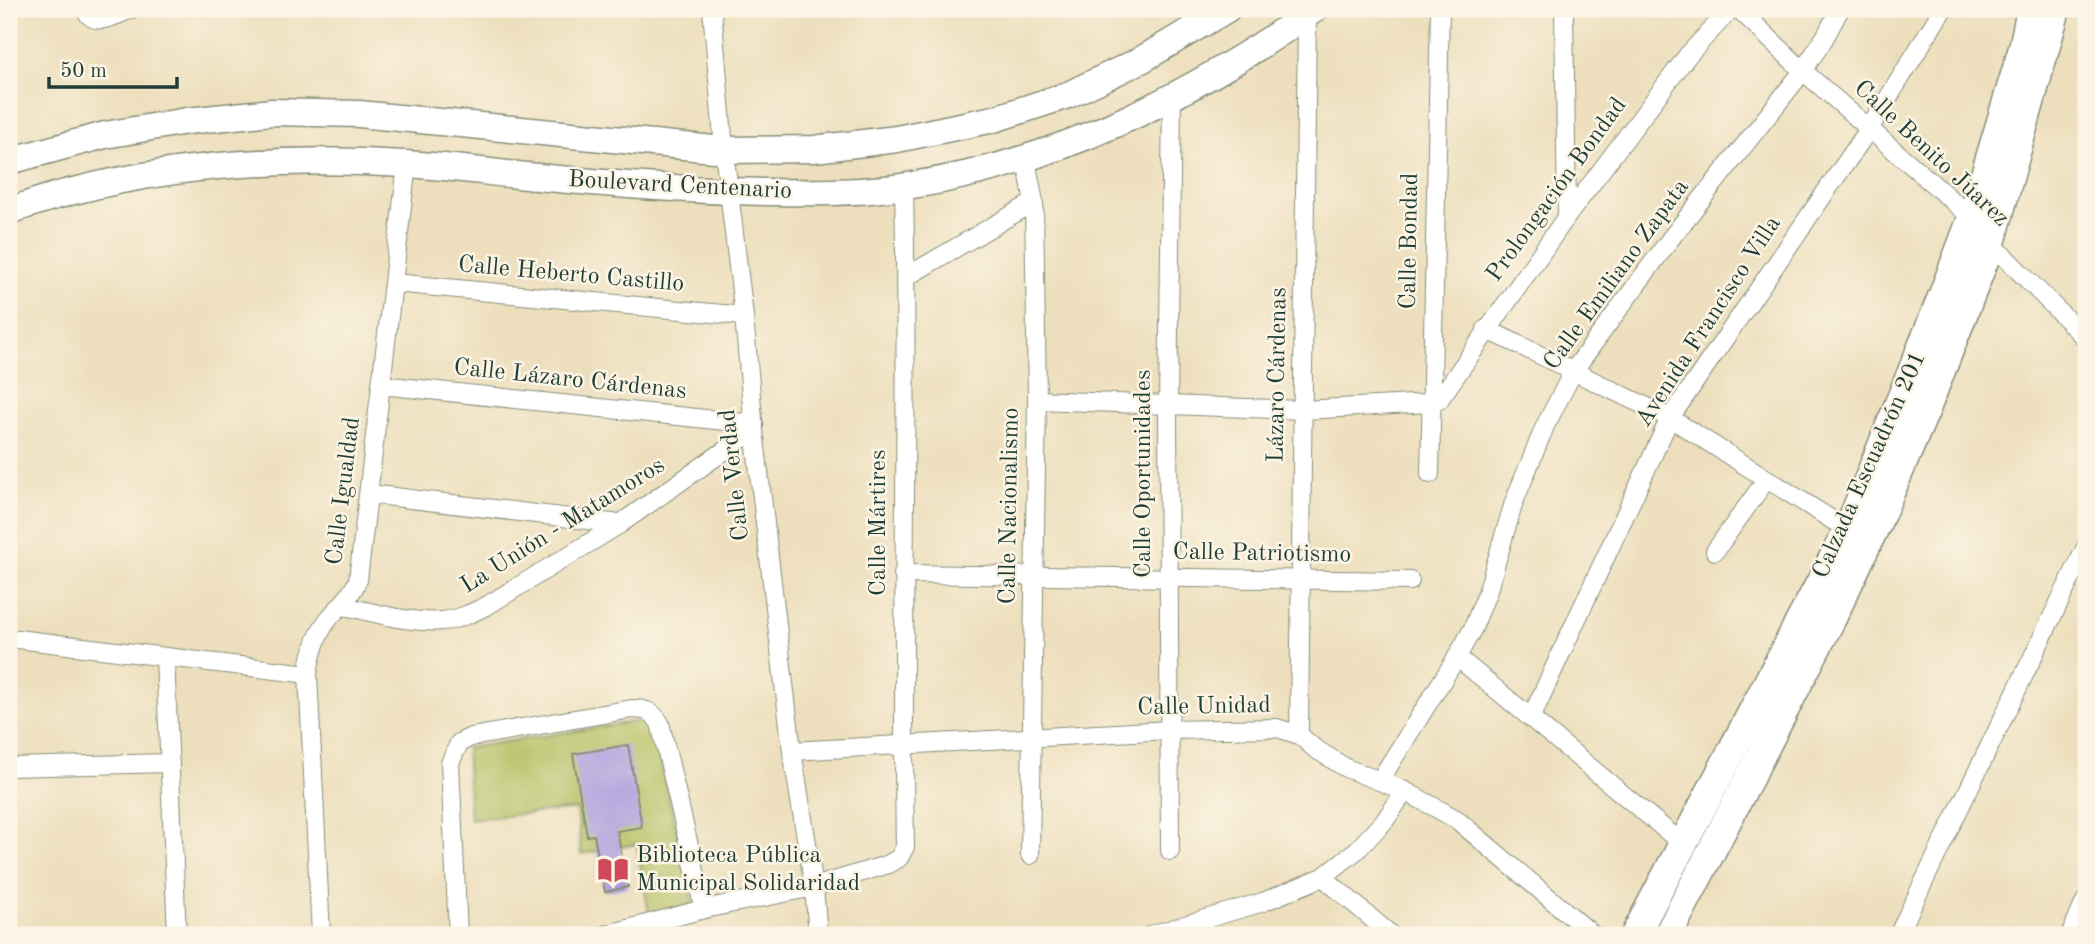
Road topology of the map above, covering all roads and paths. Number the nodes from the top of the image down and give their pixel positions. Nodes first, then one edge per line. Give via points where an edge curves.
1 (85, 9) edge
2 (131, 9) edge
3 (712, 9) edge
4 (1227, 9) edge
5 (1440, 9) edge
6 (1564, 9) edge
7 (1731, 9) edge
8 (1739, 9) edge
9 (1839, 9) edge
10 (1943, 9) edge
11 (2031, 9) edge
12 (2056, 9) edge
13 (1311, 12) edge
14 (1803, 71) junction
15 (1172, 98) junction
16 (1868, 129) junction
17 (724, 150) junction
18 (1026, 160) junction
19 (9, 161) edge
20 (407, 164) junction
21 (904, 187) junction
22 (729, 192) junction
23 (1034, 202) junction
24 (9, 211) edge
25 (1567, 216) junction
26 (1972, 218) junction
27 (1991, 243) junction
28 (906, 277) junction
29 (394, 283) junction
30 (744, 316) junction
31 (1486, 329) junction
32 (2086, 339) edge
33 (1574, 370) junction
34 (382, 385) junction
35 (1037, 400) junction
36 (1431, 404) junction
37 (1168, 407) junction
38 (1303, 410) junction
39 (1670, 418) junction
40 (754, 427) junction
41 (1430, 474) dead end
42 (1766, 480) junction
43 (369, 494) junction
44 (620, 524) junction
45 (1848, 530) junction
46 (2086, 547) edge
47 (1715, 551) dead end
48 (903, 574) junction
49 (1033, 576) junction
50 (1169, 578) junction
51 (1301, 579) junction
52 (1410, 581) dead end
53 (343, 606) junction
54 (9, 638) edge
55 (165, 656) junction
56 (1457, 657) junction
57 (308, 674) junction
58 (1531, 718) junction
59 (1169, 730) junction
60 (1299, 735) junction
61 (1031, 737) junction
62 (903, 743) junction
63 (792, 751) junction
64 (170, 763) junction
65 (9, 767) edge
66 (1380, 780) junction
67 (1405, 790) junction
68 (1684, 845) junction
69 (1170, 851) dead end
70 (1030, 855) dead end
71 (1323, 877) junction
72 (814, 887) junction
73 (2086, 900) edge
74 (704, 909) junction
75 (177, 935) edge
76 (321, 935) edge
77 (458, 935) edge
78 (606, 935) edge
79 (818, 935) edge
80 (1151, 935) edge
81 (1391, 935) edge
82 (1593, 935) edge
83 (1635, 935) edge
84 (1668, 935) edge
85 (1898, 935) edge
86 (2070, 935) edge

1 - 2 street via 95,20
3 - 17 street, Calle Verdad
4 - 17 main road, Boulevard Centenario via 1141,60 1068,94 994,119 897,139 814,149
5 - 36 street, Calle Bondad
6 - 25 street
7 - 25 street, Prolongación Bondad via 1688,55
8 - 14 street, Calle Benito Júarez
9 - 14 street, Calle Emiliano Zapata
10 - 16 street, Avenida Francisco Villa
11 - 26 main road, Calzada Escuadrón 201
12 - 27 main road, Calzada Escuadrón 201
13 - 15 main road, Boulevard Centenario
13 - 38 street, Lázaro Cárdenas
14 - 16 street, Calle Benito Júarez
14 - 33 street, Calle Emiliano Zapata
15 - 18 main road, Boulevard Centenario
15 - 37 street, Calle Oportunidades
16 - 26 street, Calle Benito Júarez
16 - 39 street, Avenida Francisco Villa
17 - 19 main road, Boulevard Centenario via 359,114 272,112 105,135
17 - 22 street, Calle Verdad
18 - 21 main road, Boulevard Centenario
18 - 23 street, Calle Nacionalismo
20 - 22 main road, Boulevard Centenario
20 - 24 main road, Boulevard Centenario via 313,160 224,165 73,191
20 - 29 street, Calle Igualdad
21 - 22 main road, Boulevard Centenario via 817,193
21 - 28 street, Calle Mártires
22 - 30 street, Calle Verdad
23 - 28 street
23 - 35 street, Calle Nacionalismo
25 - 31 street, Prolongación Bondad
26 - 27 street, Calle Benito Júarez
26 - 45 main road, Calzada Escuadrón 201
27 - 32 street, Calle Benito Júarez
27 - 84 main road, Calzada Escuadrón 201 via 1876,525
28 - 48 street, Calle Mártires
29 - 30 street, Calle Heberto Castillo
29 - 34 street, Calle Igualdad
30 - 40 street, Calle Verdad
31 - 33 street
31 - 36 street, Prolongación Bondad via 1444,395
33 - 39 street
33 - 56 street, Calle Emiliano Zapata via 1519,489 1487,593
34 - 40 street, Calle Lázaro Cárdenas
34 - 43 street, Calle Igualdad
35 - 37 street
35 - 49 street, Calle Nacionalismo
36 - 38 street
36 - 41 street, Calle Bondad
37 - 38 street
37 - 50 street, Calle Oportunidades
38 - 51 street, Lázaro Cárdenas
39 - 42 street
39 - 58 street, Avenida Francisco Villa
40 - 44 street, La Unión - Matamoros
40 - 63 street, Calle Verdad
42 - 45 street
42 - 47 street
43 - 44 street
43 - 53 street, Calle Igualdad via 358,580
44 - 53 street, La Unión - Matamoros via 467,615 442,621 413,620
45 - 68 main road, Calzada Escuadrón 201
46 - 85 street
48 - 49 street, Calle Patriotismo
48 - 62 street, Calle Mártires
49 - 50 street, Calle Patriotismo
49 - 61 street, Calle Nacionalismo
50 - 51 street, Calle Patriotismo
50 - 59 street, Calle Oportunidades
51 - 52 street, Calle Patriotismo
51 - 60 street, Lázaro Cárdenas
53 - 57 street, Calle Igualdad via 320,632
54 - 55 street
55 - 57 street
55 - 64 street
56 - 58 street
56 - 66 street, Calle Emiliano Zapata
57 - 76 street, Calle Igualdad
58 - 68 street
59 - 60 street, Calle Unidad via 1277,728
59 - 61 street, Calle Unidad
59 - 69 street, Calle Oportunidades
60 - 66 street, Calle Unidad via 1346,768
61 - 62 street, Calle Unidad
61 - 70 street, Calle Nacionalismo
62 - 63 street, Calle Unidad
62 - 72 street, Calle Mártires via 905,847 899,858
63 - 72 street, Calle Verdad
64 - 65 street
64 - 75 street
66 - 67 street, Calle Unidad
67 - 71 street via 1357,850
67 - 82 street, Calle Unidad via 1456,819
68 - 83 main road, Calzada Escuadrón 201
71 - 80 street via 1264,902
71 - 81 street
72 - 74 street
72 - 79 street, Calle Verdad
73 - 86 street
74 - 77 street via 660,723 653,713 632,709 471,737 459,743 450,763
74 - 78 street

